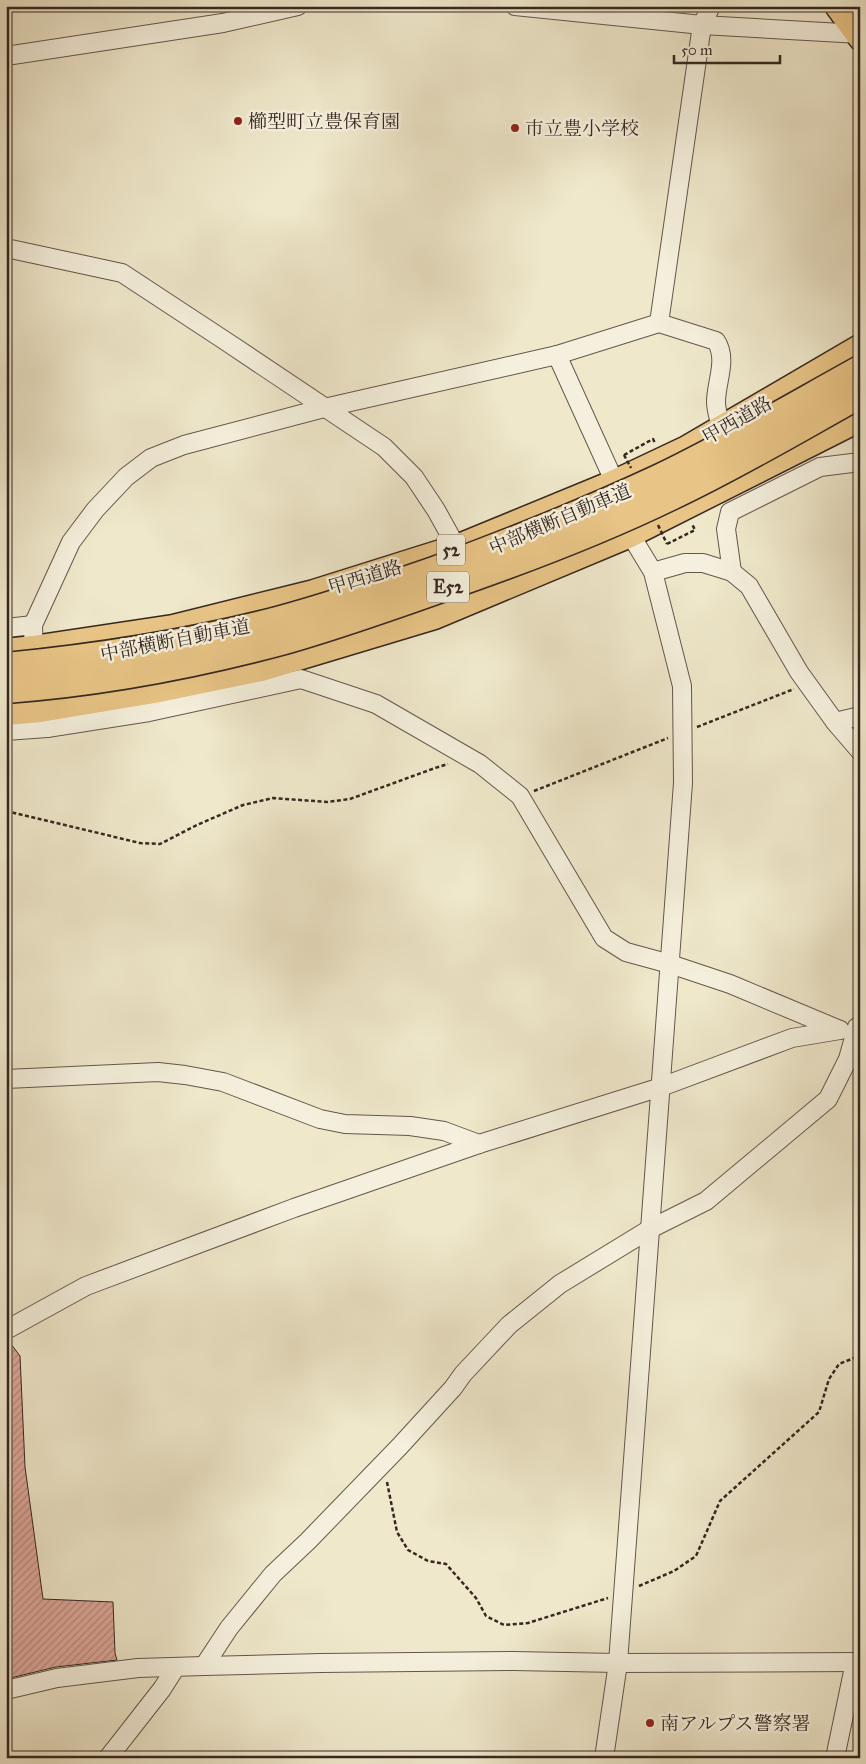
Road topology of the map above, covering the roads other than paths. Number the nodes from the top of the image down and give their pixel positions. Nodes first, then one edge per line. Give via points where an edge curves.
1 (298, 6) edge
2 (515, 6) edge
3 (711, 6) edge
4 (836, 6) edge
5 (636, 12) edge
6 (702, 25) junction
7 (859, 35) edge
8 (6, 56) edge
9 (6, 248) edge
10 (659, 323) junction
11 (860, 348) edge
12 (557, 355) junction
13 (860, 369) edge
14 (860, 396) edge
15 (324, 408) junction
16 (860, 418) edge
17 (721, 429) junction
18 (860, 462) edge
19 (615, 483) junction
20 (630, 534) junction
21 (457, 548) junction
22 (653, 572) junction
23 (732, 572) junction
24 (6, 628) edge
25 (33, 637) junction
26 (6, 652) edge
27 (6, 666) edge
28 (6, 690) edge
29 (6, 712) edge
30 (860, 716) edge
31 (43, 718) junction
32 (835, 722) junction
33 (6, 731) edge
34 (860, 751) edge
35 (670, 964) junction
36 (852, 1028) edge
37 (6, 1079) edge
38 (661, 1087) junction
39 (479, 1144) junction
40 (650, 1230) junction
41 (6, 1330) edge
42 (857, 1662) edge
43 (618, 1664) junction
44 (204, 1666) junction
45 (176, 1667) junction
46 (6, 1690) edge
47 (108, 1758) edge
48 (604, 1758) edge
49 (835, 1758) edge

1 - 8 street via 223,23
2 - 5 street
3 - 6 street
4 - 7 main road
5 - 6 street
6 - 7 street
6 - 10 street
9 - 15 street via 122,273
10 - 12 street
10 - 17 street via 716,341 721,349 716,403
11 - 17 highway, 甲西道路 / 52
12 - 15 street
12 - 19 street
13 - 27 highway, 中部横断自動車道 / E52, bridge via 694,459 594,507 380,589 276,620 182,641
14 - 28 highway, 中部横断自動車道 / E52, bridge via 704,480 605,527 533,557 374,613 281,642 185,665 97,680
15 - 21 street via 384,447 414,477
15 - 25 street via 184,445 151,458 126,477 71,542
16 - 20 highway
17 - 19 highway, 甲西道路 / 52
18 - 23 street via 820,467 730,512 726,529
19 - 20 street
19 - 21 highway, 甲西道路 / 52
20 - 22 street
20 - 31 highway via 425,619 261,668
21 - 25 highway, 甲西道路 / 52 via 314,593 173,628
22 - 23 street via 685,562 703,563
22 - 35 street via 682,686 684,732
23 - 32 street via 749,586 799,672
24 - 25 street
25 - 26 highway, 甲西道路 / 52
25 - 31 street
29 - 31 highway
30 - 32 street
31 - 33 street
31 - 35 street via 149,712 301,678 376,704 472,759 520,796 604,938 626,952
32 - 34 street
35 - 36 street
35 - 38 street
36 - 38 street via 792,1038
36 - 40 street via 848,1059 828,1100 706,1200
37 - 39 street via 158,1072 185,1075 223,1082 320,1119 345,1124 410,1126 444,1131
38 - 39 street
38 - 40 street
39 - 41 street via 294,1208 86,1286
40 - 43 street
40 - 44 street via 560,1284 509,1325 400,1446 272,1574
42 - 43 street
42 - 49 street
43 - 44 street via 513,1661
43 - 48 street
44 - 45 street
45 - 46 street via 138,1668 57,1678
45 - 47 street

